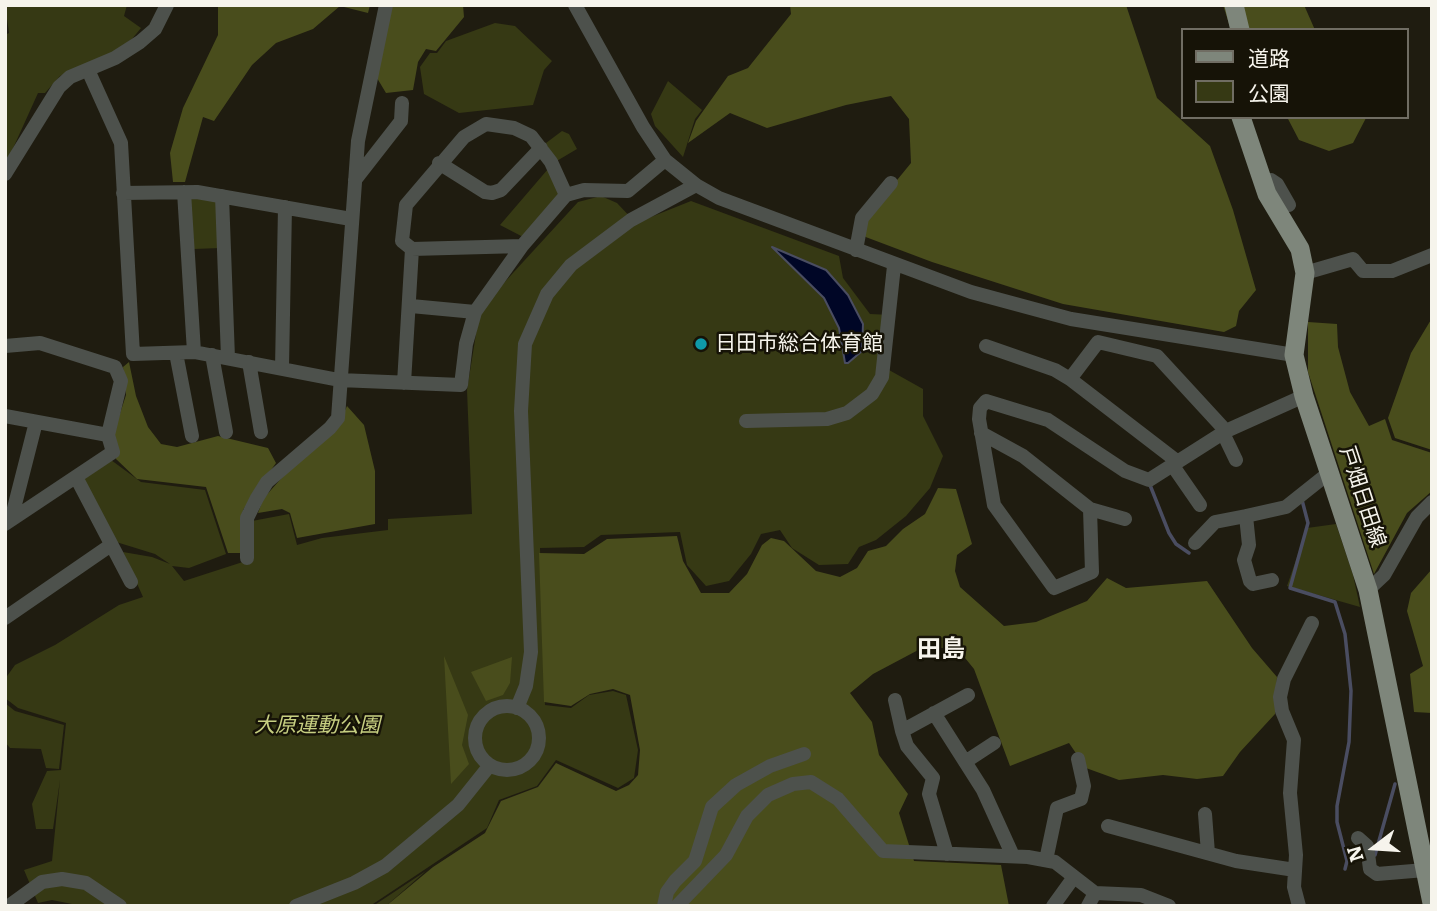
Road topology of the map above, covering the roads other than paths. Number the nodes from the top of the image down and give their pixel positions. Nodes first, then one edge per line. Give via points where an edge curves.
1 (167, 5) edge
2 (386, 5) edge
3 (575, 5) edge
4 (1234, 5) edge
5 (1240, 28) edge
6 (88, 70) junction
7 (402, 103) dead end
8 (1242, 119) edge
9 (541, 148) junction
10 (665, 160) junction
11 (439, 163) junction
12 (5, 174) edge
13 (354, 181) junction
14 (891, 183) dead end
15 (1262, 183) junction
16 (696, 185) junction
17 (184, 192) junction
18 (123, 194) junction
19 (566, 195) junction
20 (222, 196) junction
21 (1289, 205) dead end
22 (285, 207) junction
23 (351, 219) junction
24 (522, 246) junction
25 (412, 249) junction
26 (856, 250) junction
27 (1432, 256) edge
28 (894, 266) junction
29 (1305, 273) junction
30 (411, 306) junction
31 (475, 312) junction
32 (5, 346) edge
33 (986, 346) dead end
34 (194, 352) junction
35 (176, 353) junction
36 (212, 355) junction
37 (1294, 355) junction
38 (228, 358) junction
39 (249, 362) junction
40 (282, 368) junction
41 (1070, 379) junction
42 (338, 380) junction
43 (404, 383) junction
44 (1304, 396) junction
45 (5, 416) edge
46 (36, 422) junction
47 (746, 422) dead end
48 (226, 432) dead end
49 (261, 432) dead end
50 (1224, 432) junction
51 (981, 433) junction
52 (108, 435) junction
53 (192, 436) dead end
54 (1236, 460) dead end
55 (1176, 464) junction
56 (1330, 472) junction
57 (76, 477) junction
58 (1432, 502) edge
59 (1200, 505) dead end
60 (1090, 509) junction
61 (1246, 516) junction
62 (1125, 519) dead end
63 (8, 522) edge
64 (1195, 542) dead end
65 (111, 545) junction
66 (247, 558) dead end
67 (1272, 580) dead end
68 (131, 582) dead end
69 (1368, 590) junction
70 (5, 618) edge
71 (1312, 623) dead end
72 (968, 695) dead end
73 (895, 701) dead end
74 (517, 708) junction
75 (934, 713) junction
76 (902, 732) junction
77 (994, 743) dead end
78 (804, 754) dead end
79 (1078, 759) dead end
80 (965, 762) junction
81 (490, 765) junction
82 (1205, 814) dead end
83 (1108, 826) dead end
84 (1358, 838) dead end
85 (1208, 853) junction
86 (947, 854) junction
87 (1013, 856) junction
88 (1046, 860) junction
89 (1295, 870) junction
90 (1425, 870) junction
91 (1074, 877) junction
92 (1091, 899) edge
93 (1432, 902) edge
94 (9, 906) edge
95 (120, 906) edge
96 (296, 906) edge
97 (664, 906) edge
98 (677, 906) edge
99 (1053, 906) edge
100 (1169, 906) edge
101 (1299, 906) edge
102 (1427, 906) edge

1 - 6 street via 155,29 140,42
2 - 13 street via 363,105
3 - 10 street
4 - 5 main road
6 - 12 street via 59,88
6 - 18 street via 121,144
7 - 13 street via 401,121
8 - 15 main road, 戸畑日田線
9 - 11 street via 531,136 514,128 485,124 464,137
9 - 11 street via 501,190 492,192
9 - 19 street
10 - 16 street
10 - 19 street via 628,191 584,190
11 - 25 street via 405,205 402,241
13 - 23 street
14 - 26 street via 862,218
15 - 21 street via 1271,180 1277,184
15 - 29 main road, 戸畑日田線 via 1300,249
16 - 26 street via 777,222
16 - 74 street via 631,220 571,265 547,294 525,344 521,411 531,652
17 - 18 street
17 - 20 street
17 - 34 street
18 - 35 street via 133,354
19 - 24 street
20 - 22 street
20 - 38 street
22 - 23 street
22 - 40 street
23 - 42 street
24 - 25 street
24 - 31 street
25 - 30 street
26 - 28 street
27 - 29 street via 1392,271 1363,271 1353,259
28 - 37 street via 1071,319
28 - 47 street via 882,377 873,394 847,413 827,419
29 - 37 main road, 戸畑日田線
30 - 31 street
30 - 43 street
31 - 43 street via 461,385
32 - 52 street via 40,343 115,367 121,393
33 - 41 street
34 - 35 street
34 - 36 street
35 - 53 street
36 - 38 street
36 - 48 street
37 - 44 main road, 戸畑日田線
38 - 39 street
39 - 40 street
39 - 49 street
40 - 42 street
41 - 50 street via 1098,342 1157,356
41 - 55 street
42 - 43 street
42 - 66 street via 338,418 267,482 257,498 247,518
44 - 50 street
44 - 56 main road, 戸畑日田線
45 - 46 street
46 - 52 street
46 - 63 street
50 - 54 street
50 - 55 street
51 - 55 street via 980,408 986,401 1048,419 1140,478 1158,477
51 - 60 street via 1023,456
51 - 60 street via 994,505 1054,588 1092,572
52 - 57 street via 113,452
55 - 59 street
56 - 61 street via 1286,507
56 - 69 main road, 戸畑日田線
57 - 63 street
57 - 65 street
58 - 69 street via 1417,517 1384,575
60 - 62 street
61 - 64 street via 1215,522
61 - 67 street via 1249,545 1244,560 1250,581
65 - 68 street
65 - 70 street
69 - 90 main road, 戸畑日田線
71 - 89 street via 1284,678 1280,697 1294,740 1290,793
72 - 75 street
73 - 76 street
74 - 81 street via 495,708 479,723 476,745
74 - 81 street via 534,721 539,742 535,753 519,768
75 - 76 street
75 - 80 street
76 - 86 street via 907,746 933,778 929,794
77 - 80 street
78 - 97 street via 736,785 712,807 695,861 674,881
79 - 88 street via 1084,786 1081,799 1058,808
80 - 87 street via 984,790
81 - 96 street via 458,806 385,866
82 - 85 street
83 - 85 street
84 - 90 street via 1367,846 1370,869 1377,874
85 - 89 street
86 - 87 street
86 - 98 street via 884,852 838,799 811,782 793,784 768,795 747,816 726,855
87 - 88 street
88 - 91 street
89 - 101 street
90 - 93 main road, 戸畑日田線
91 - 92 street
91 - 99 street
92 - 100 street via 1141,895
93 - 102 street
94 - 95 street via 42,881 62,878 86,883

